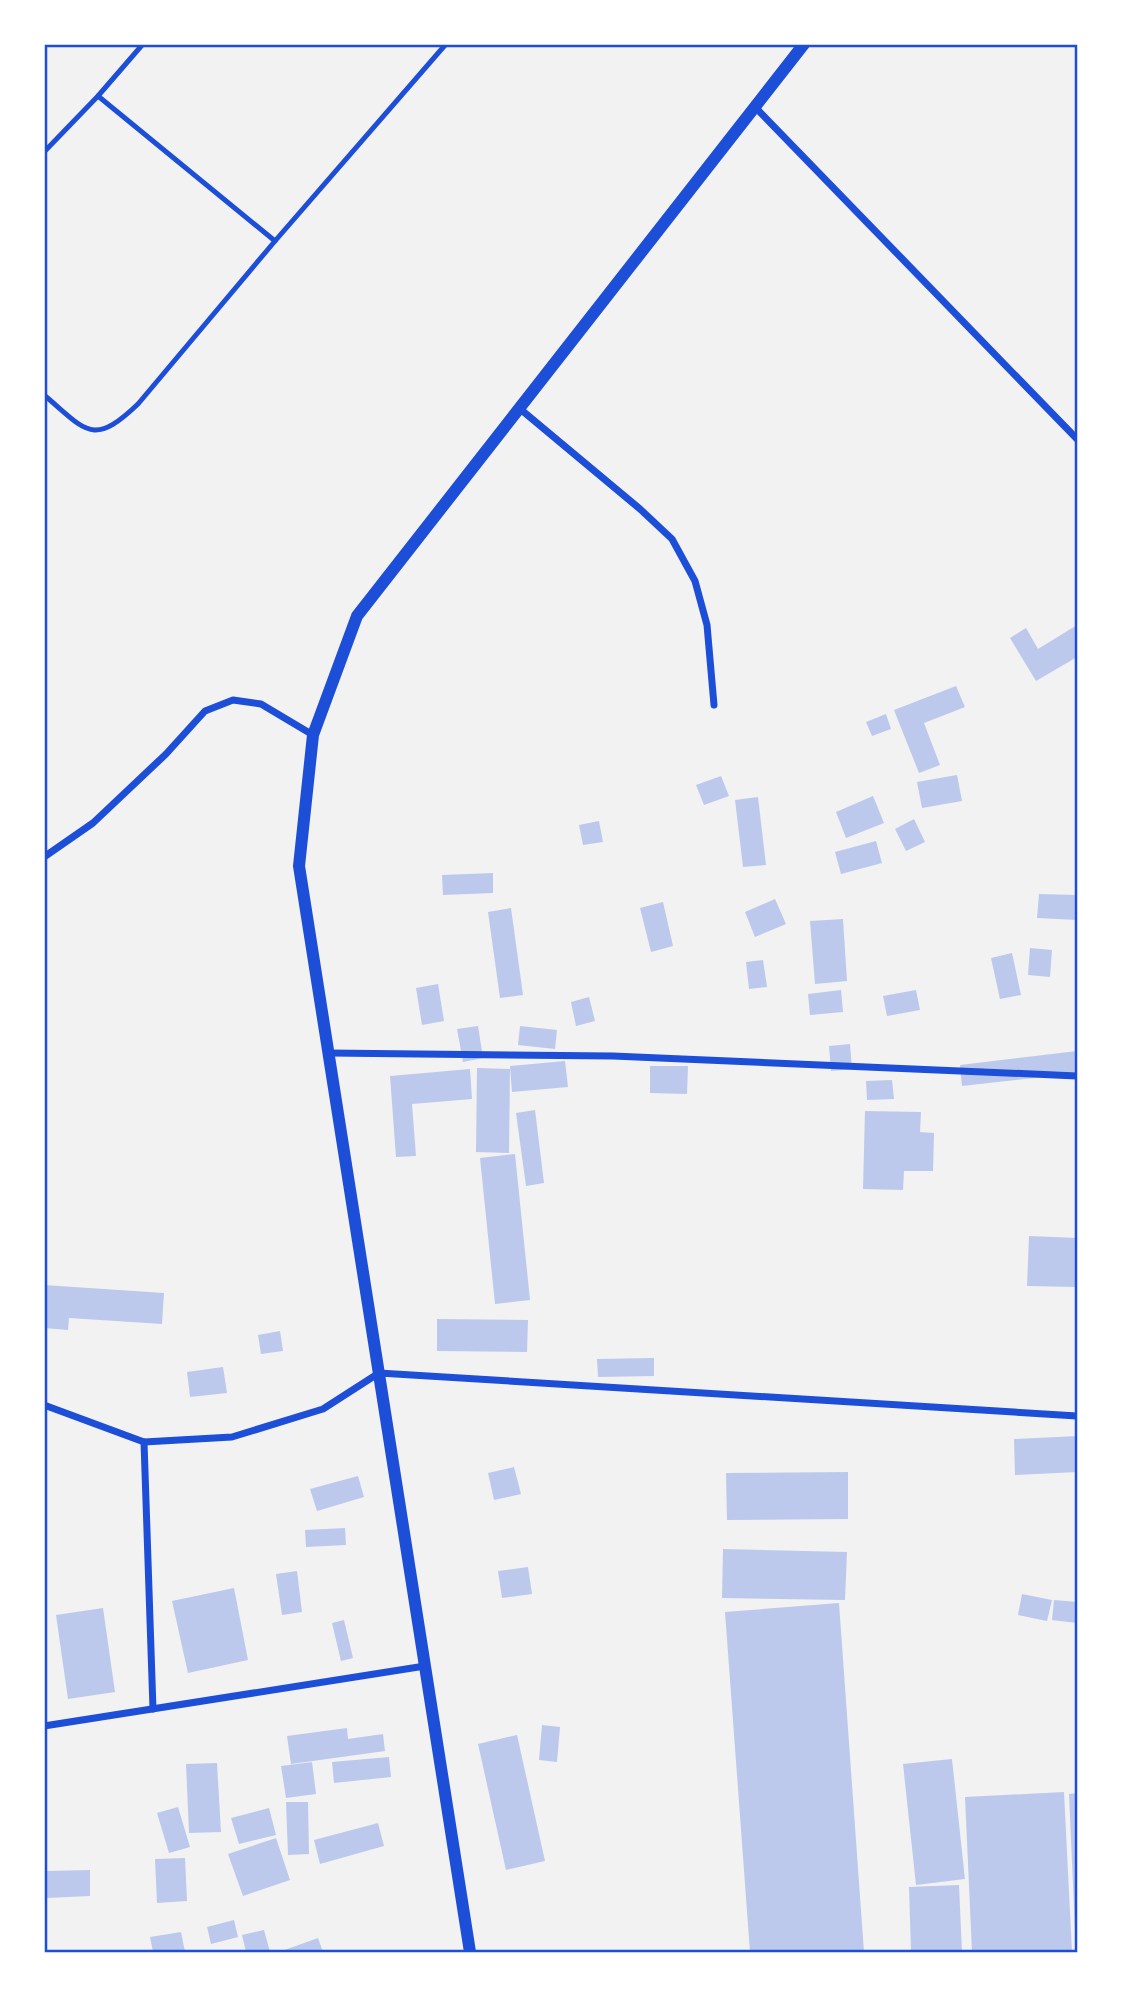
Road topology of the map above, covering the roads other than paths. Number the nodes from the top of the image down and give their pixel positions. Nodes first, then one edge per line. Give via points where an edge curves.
1 (143, 44) edge
2 (446, 44) edge
3 (804, 44) edge
4 (98, 96) junction
5 (755, 107) junction
6 (44, 152) edge
7 (275, 241) junction
8 (44, 395) edge
9 (519, 408) junction
10 (1077, 439) edge
11 (714, 705) dead end
12 (313, 735) junction
13 (44, 857) edge
14 (328, 1053) junction
15 (1077, 1076) edge
16 (379, 1373) junction
17 (44, 1405) edge
18 (1077, 1416) edge
19 (144, 1441) junction
20 (425, 1666) junction
21 (153, 1709) junction
22 (44, 1726) edge
23 (470, 1952) edge

1 - 4 lane
2 - 7 lane
3 - 5 street
4 - 6 lane
4 - 7 lane
5 - 9 street
5 - 10 street
7 - 8 lane via 119,422 93,431
9 - 11 street via 672,539 695,581 707,625
9 - 12 street via 357,616
12 - 13 street via 261,704 233,701 205,711 93,823
12 - 14 street via 299,866
14 - 15 street via 613,1056
14 - 16 street
16 - 18 street
16 - 19 street via 323,1409 232,1437
16 - 20 street
17 - 19 street
19 - 21 street
20 - 21 street
20 - 23 street
21 - 22 street

